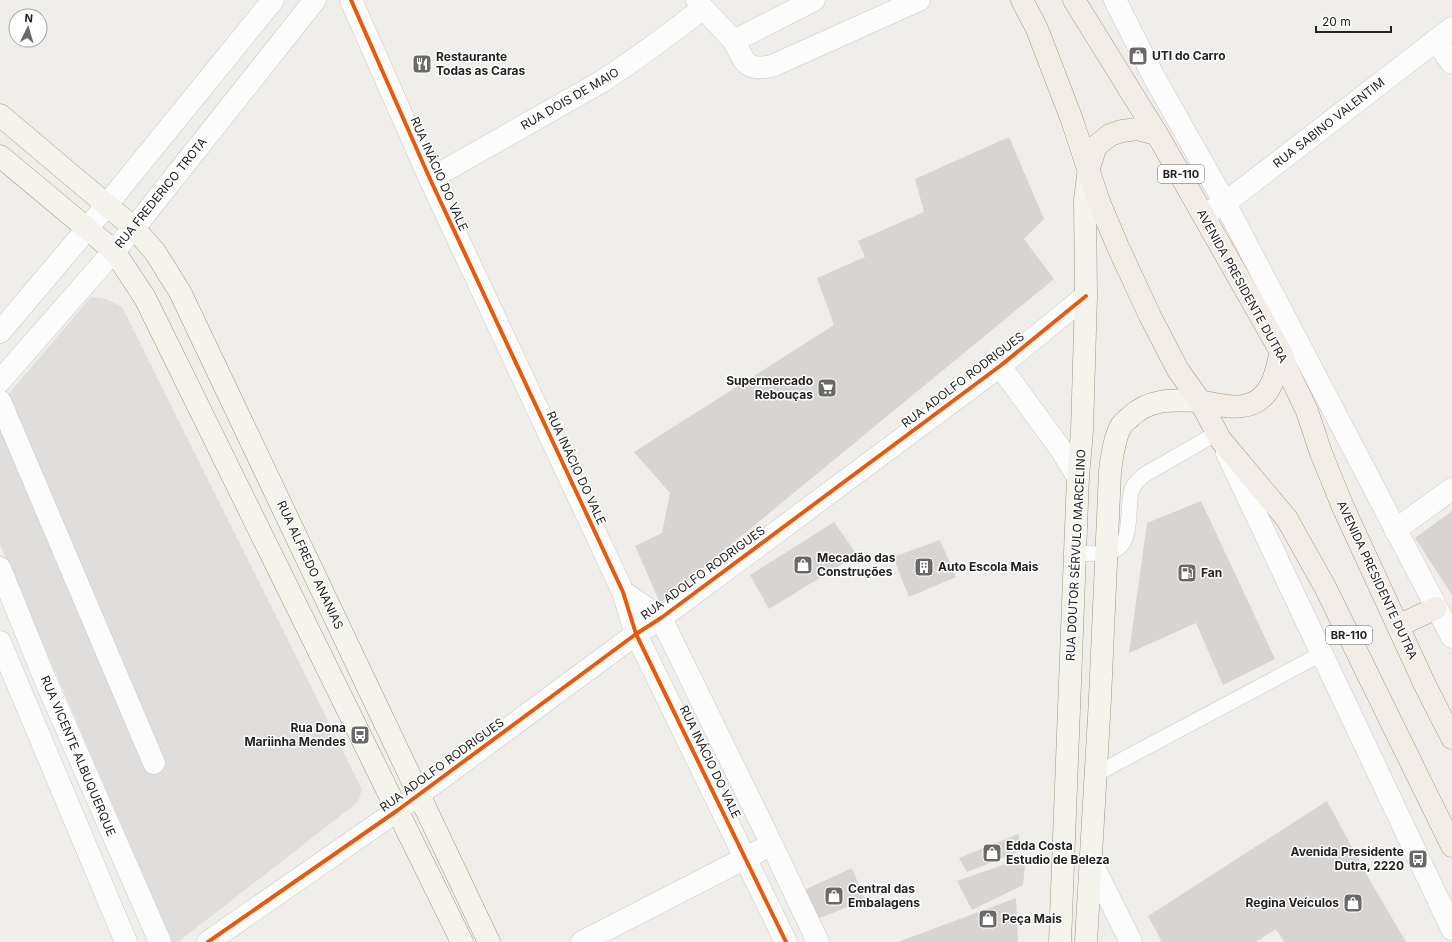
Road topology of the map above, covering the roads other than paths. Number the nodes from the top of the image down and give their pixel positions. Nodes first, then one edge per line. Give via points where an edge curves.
1 (315, 0) edge
2 (351, 0) edge
3 (814, 0) edge
4 (919, 0) edge
5 (1022, 0) edge
6 (1074, 0) edge
7 (1115, 0) edge
8 (271, 1) edge
9 (700, 4) edge
10 (297, 23) junction
11 (1444, 35) edge
12 (734, 41) junction
13 (1452, 63) edge
14 (0, 115) edge
15 (1157, 134) junction
16 (0, 156) edge
17 (1089, 168) junction
18 (430, 179) junction
19 (1225, 203) junction
20 (107, 205) junction
21 (1204, 215) junction
22 (134, 228) junction
23 (92, 232) junction
24 (114, 251) junction
25 (1086, 296) junction
26 (0, 332) edge
27 (1281, 352) junction
28 (1000, 366) junction
29 (0, 381) edge
30 (0, 401) edge
31 (1200, 401) junction
32 (1218, 436) junction
33 (1078, 477) junction
34 (1452, 489) edge
35 (1395, 530) junction
36 (1075, 553) junction
37 (1106, 553) junction
38 (0, 568) edge
39 (623, 592) junction
40 (1436, 608) junction
41 (661, 618) junction
42 (1398, 626) junction
43 (636, 634) junction
44 (1452, 637) edge
45 (0, 642) edge
46 (1321, 654) junction
47 (1452, 738) edge
48 (154, 763) dead end
49 (1096, 774) junction
50 (419, 793) junction
51 (398, 810) junction
52 (772, 845) junction
53 (1452, 846) edge
54 (746, 858) junction
55 (1090, 860) junction
56 (1452, 929) edge
57 (126, 942) edge
58 (160, 942) edge
59 (208, 942) edge
60 (462, 942) edge
61 (489, 942) edge
62 (582, 942) edge
63 (786, 942) edge
64 (818, 942) edge
65 (1060, 942) edge
66 (1086, 942) edge
67 (1131, 942) edge

1 - 10 street, RUA FREDERICO TROTA
2 - 18 street, RUA INÁCIO DO VALE
3 - 12 street
4 - 12 street, RUA DOIS DE MAIO via 772,66 758,69 748,65
5 - 17 main road, BR-110 via 1037,29
6 - 15 main road, AVENIDA PRESIDENTE DUTRA / BR-110
7 - 19 street, AVENIDA PRESIDENTE DUTRA via 1155,79
8 - 10 street
8 - 20 street
9 - 12 street, RUA DOIS DE MAIO
9 - 18 street, RUA DOIS DE MAIO via 661,41 601,82
10 - 22 street, RUA FREDERICO TROTA
11 - 13 street
11 - 19 street, RUA SABINO VALENTIM
14 - 20 main road
15 - 17 main road via 1137,129 1110,135 1096,146
15 - 21 main road, AVENIDA PRESIDENTE DUTRA / BR-110
16 - 23 main road
17 - 25 main road, RUA DOUTOR SÉRVULO MARCELINO via 1085,200
17 - 31 main road, BR-110 via 1099,202 1150,316 1178,370
18 - 39 street, RUA INÁCIO DO VALE
19 - 21 street, RUA SABINO VALENTIM
19 - 35 street, AVENIDA PRESIDENTE DUTRA
20 - 22 main road, RUA ALFREDO ANANIAS
20 - 23 street
21 - 27 main road, AVENIDA PRESIDENTE DUTRA / BR-110
22 - 24 street, RUA FREDERICO TROTA
22 - 50 main road, RUA ALFREDO ANANIAS via 155,252 180,292
23 - 24 main road
23 - 26 street
24 - 29 street, RUA FREDERICO TROTA
24 - 51 main road via 145,298
25 - 28 street, RUA ADOLFO RODRIGUES
25 - 33 main road, RUA DOUTOR SÉRVULO MARCELINO
27 - 31 main road via 1272,384 1262,398 1242,407 1226,407
27 - 42 main road, AVENIDA PRESIDENTE DUTRA / BR-110 via 1307,411 1343,507
28 - 33 street
28 - 41 street, RUA ADOLFO RODRIGUES
30 - 48 street
31 - 32 main road, BR-110
31 - 37 main road via 1173,400 1150,404 1136,412 1122,426 1114,445 1110,471
32 - 37 lane via 1144,475 1138,481 1132,489 1123,543 1119,548
32 - 46 street
32 - 53 main road, BR-110 via 1287,519 1325,587
33 - 36 main road, RUA DOUTOR SÉRVULO MARCELINO
34 - 35 street
35 - 40 street, AVENIDA PRESIDENTE DUTRA
36 - 37 lane
36 - 65 main road, RUA DOUTOR SÉRVULO MARCELINO
37 - 49 main road
38 - 58 street, RUA VICENTE ALBUQUERQUE via 44,677
39 - 41 street, RUA INÁCIO DO VALE
39 - 43 street, RUA INÁCIO DO VALE
40 - 42 main road
40 - 44 street, AVENIDA PRESIDENTE DUTRA
41 - 43 street, RUA ADOLFO RODRIGUES
41 - 52 street, RUA INÁCIO DO VALE
42 - 47 main road, AVENIDA PRESIDENTE DUTRA / BR-110
43 - 50 street, RUA ADOLFO RODRIGUES
43 - 54 street, RUA INÁCIO DO VALE
45 - 57 street
46 - 49 lane
46 - 56 street
49 - 55 main road
50 - 51 street, RUA ADOLFO RODRIGUES
50 - 61 main road, RUA ALFREDO ANANIAS
51 - 59 street, RUA ADOLFO RODRIGUES
51 - 60 main road
52 - 54 street
52 - 64 street, RUA INÁCIO DO VALE
54 - 62 street
54 - 63 street, RUA INÁCIO DO VALE
55 - 66 main road
55 - 67 street

